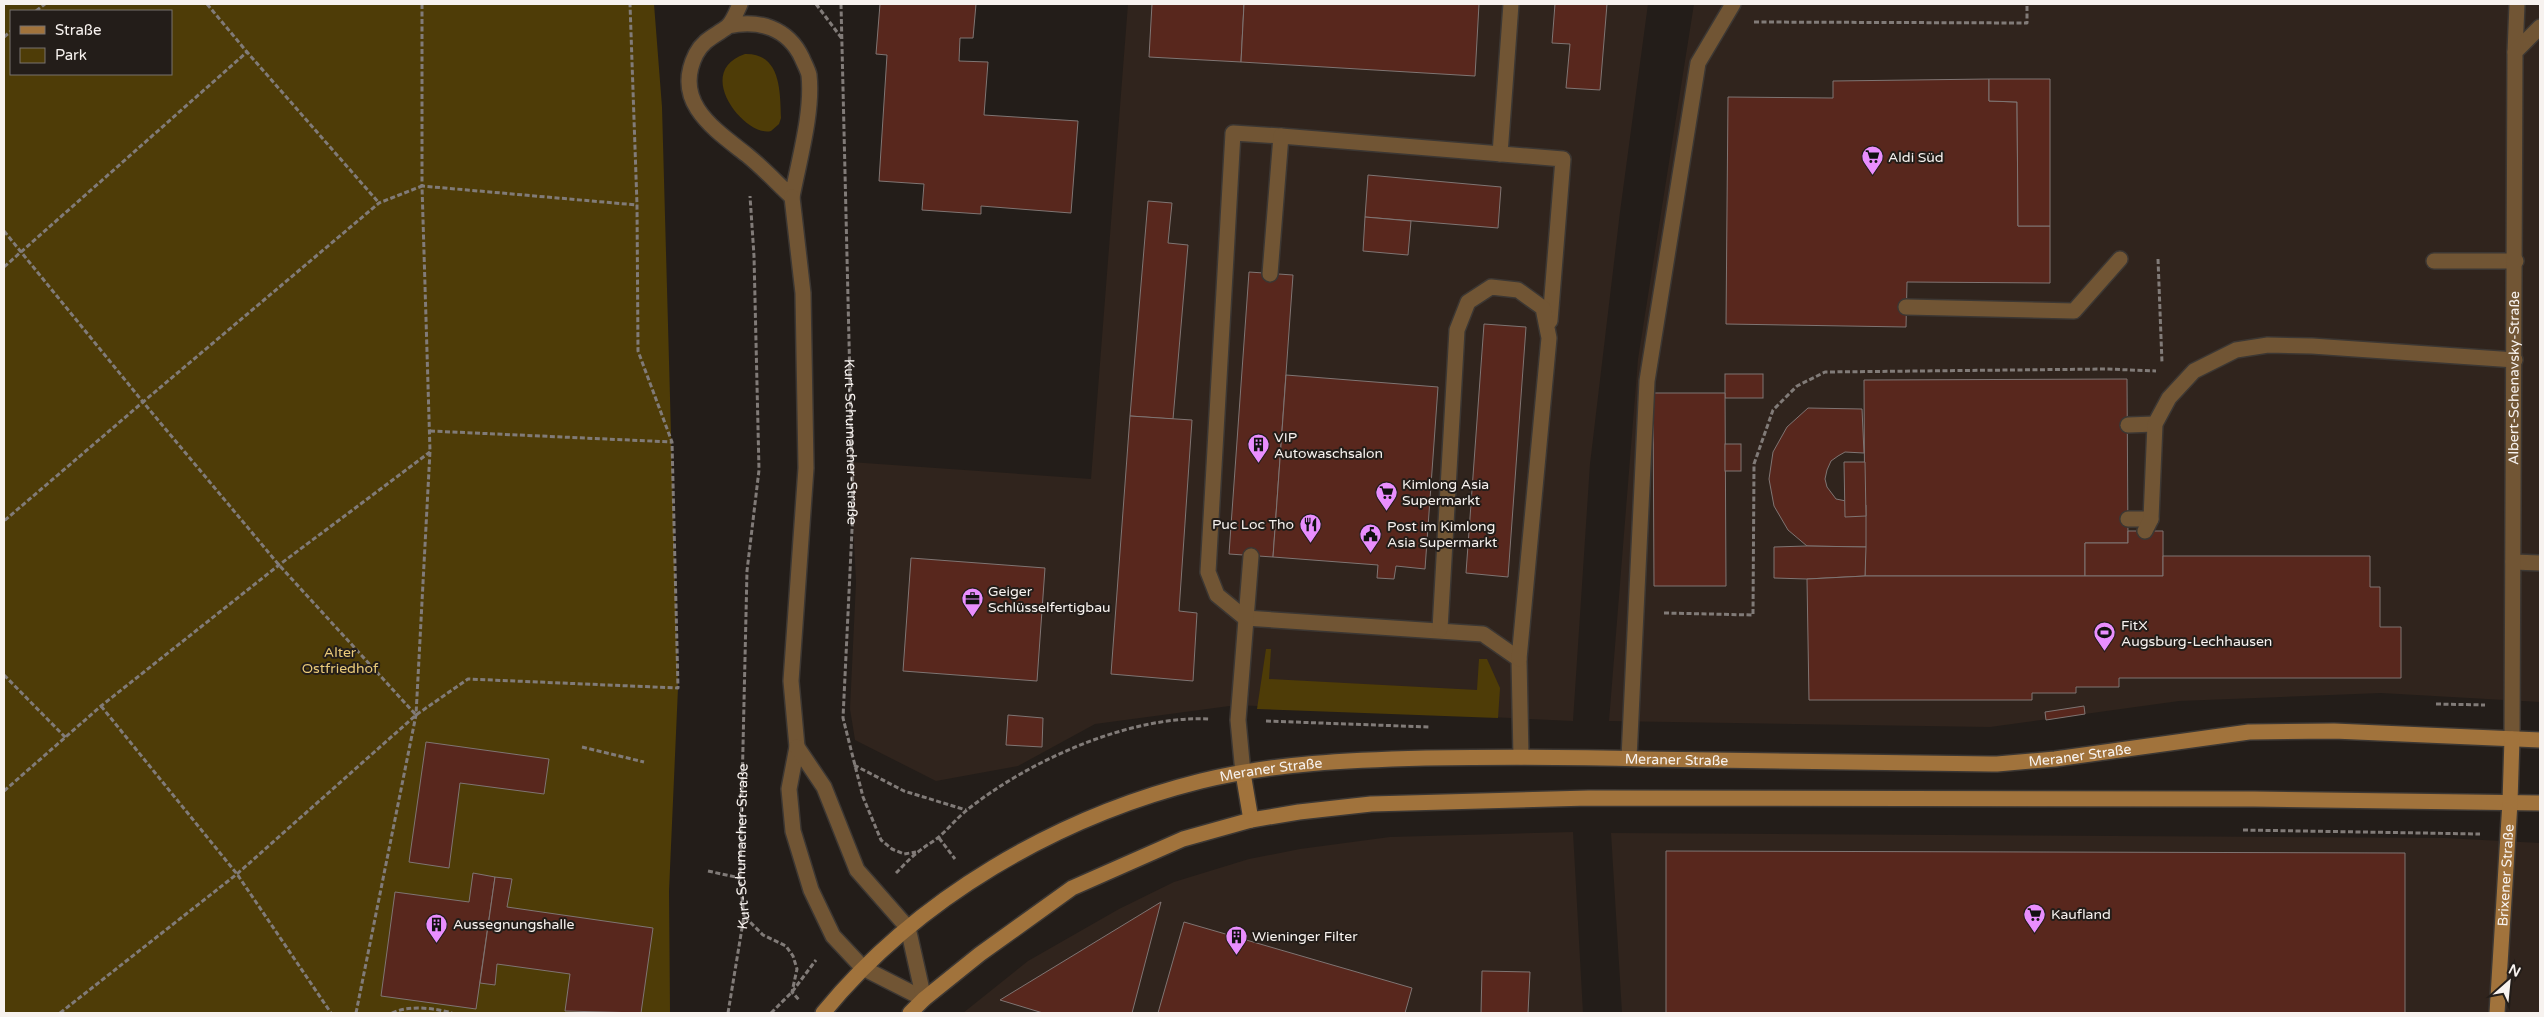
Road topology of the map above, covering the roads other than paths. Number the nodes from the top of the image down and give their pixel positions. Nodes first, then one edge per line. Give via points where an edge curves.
1 (740, 4) edge
2 (1511, 4) edge
3 (1732, 4) edge
4 (2517, 4) edge
5 (728, 26) junction
6 (2540, 27) edge
7 (2516, 52) junction
8 (1281, 136) junction
9 (1500, 154) junction
10 (792, 197) junction
11 (2120, 259) dead end
12 (2434, 261) dead end
13 (2516, 261) junction
14 (1270, 274) dead end
15 (1906, 307) dead end
16 (1549, 338) junction
17 (2515, 360) junction
18 (2155, 424) junction
19 (2128, 425) dead end
20 (2128, 519) dead end
21 (1251, 556) dead end
22 (2513, 562) junction
23 (2540, 563) edge
24 (1245, 618) junction
25 (1440, 629) junction
26 (1520, 659) junction
27 (2512, 739) junction
28 (2540, 740) edge
29 (797, 748) junction
30 (1521, 758) junction
31 (1629, 758) junction
32 (1243, 773) junction
33 (2510, 802) junction
34 (2540, 803) edge
35 (1251, 820) junction
36 (908, 928) junction
37 (863, 968) junction
38 (924, 999) junction
39 (822, 1013) edge
40 (910, 1013) edge
41 (2497, 1013) edge

1 - 5 street
2 - 9 street
3 - 31 street via 1698,63 1647,381
4 - 7 street, Albert-Schenavsky-Straße
5 - 10 street via 710,36 692,64 689,84 694,104 717,132
5 - 10 street via 740,23 775,28 799,52 809,74 809,100
6 - 7 street
7 - 13 street, Albert-Schenavsky-Straße
8 - 9 street
8 - 14 street
8 - 24 street via 1233,133 1208,572 1217,595
9 - 16 street via 1563,159
10 - 29 street via 803,293 806,468 790,681
11 - 15 street via 2074,311
12 - 13 street
13 - 17 street, Albert-Schenavsky-Straße
16 - 25 street via 1543,308 1518,290 1491,287 1468,302 1458,330
16 - 26 street
17 - 18 street via 2312,346 2268,345 2236,350 2194,371 2168,398
17 - 22 street, Albert-Schenavsky-Straße
18 - 19 street
18 - 20 street via 2148,525
21 - 24 street
22 - 23 street
22 - 27 street, Albert-Schenavsky-Straße
24 - 25 street
24 - 32 street via 1238,720
25 - 26 street via 1483,634
26 - 30 street
27 - 28 main road, Meraner Straße
27 - 31 main road, Meraner Straße via 2334,731 2249,732 1997,764
27 - 33 main road, Brixener Straße
29 - 36 street via 824,786 857,870
29 - 37 street via 789,789 794,831 811,890 833,936
30 - 31 main road, Meraner Straße
30 - 32 main road, Meraner Straße via 1374,759
32 - 35 main road
32 - 36 main road, Meraner Straße via 1151,796 1068,829 971,880
33 - 34 main road
33 - 35 main road via 1589,798 1371,804
33 - 41 main road, Brixener Straße
35 - 38 main road via 1183,839 1072,888 1009,931
36 - 37 main road, Meraner Straße
36 - 38 street
37 - 38 street
37 - 39 main road
38 - 40 main road

